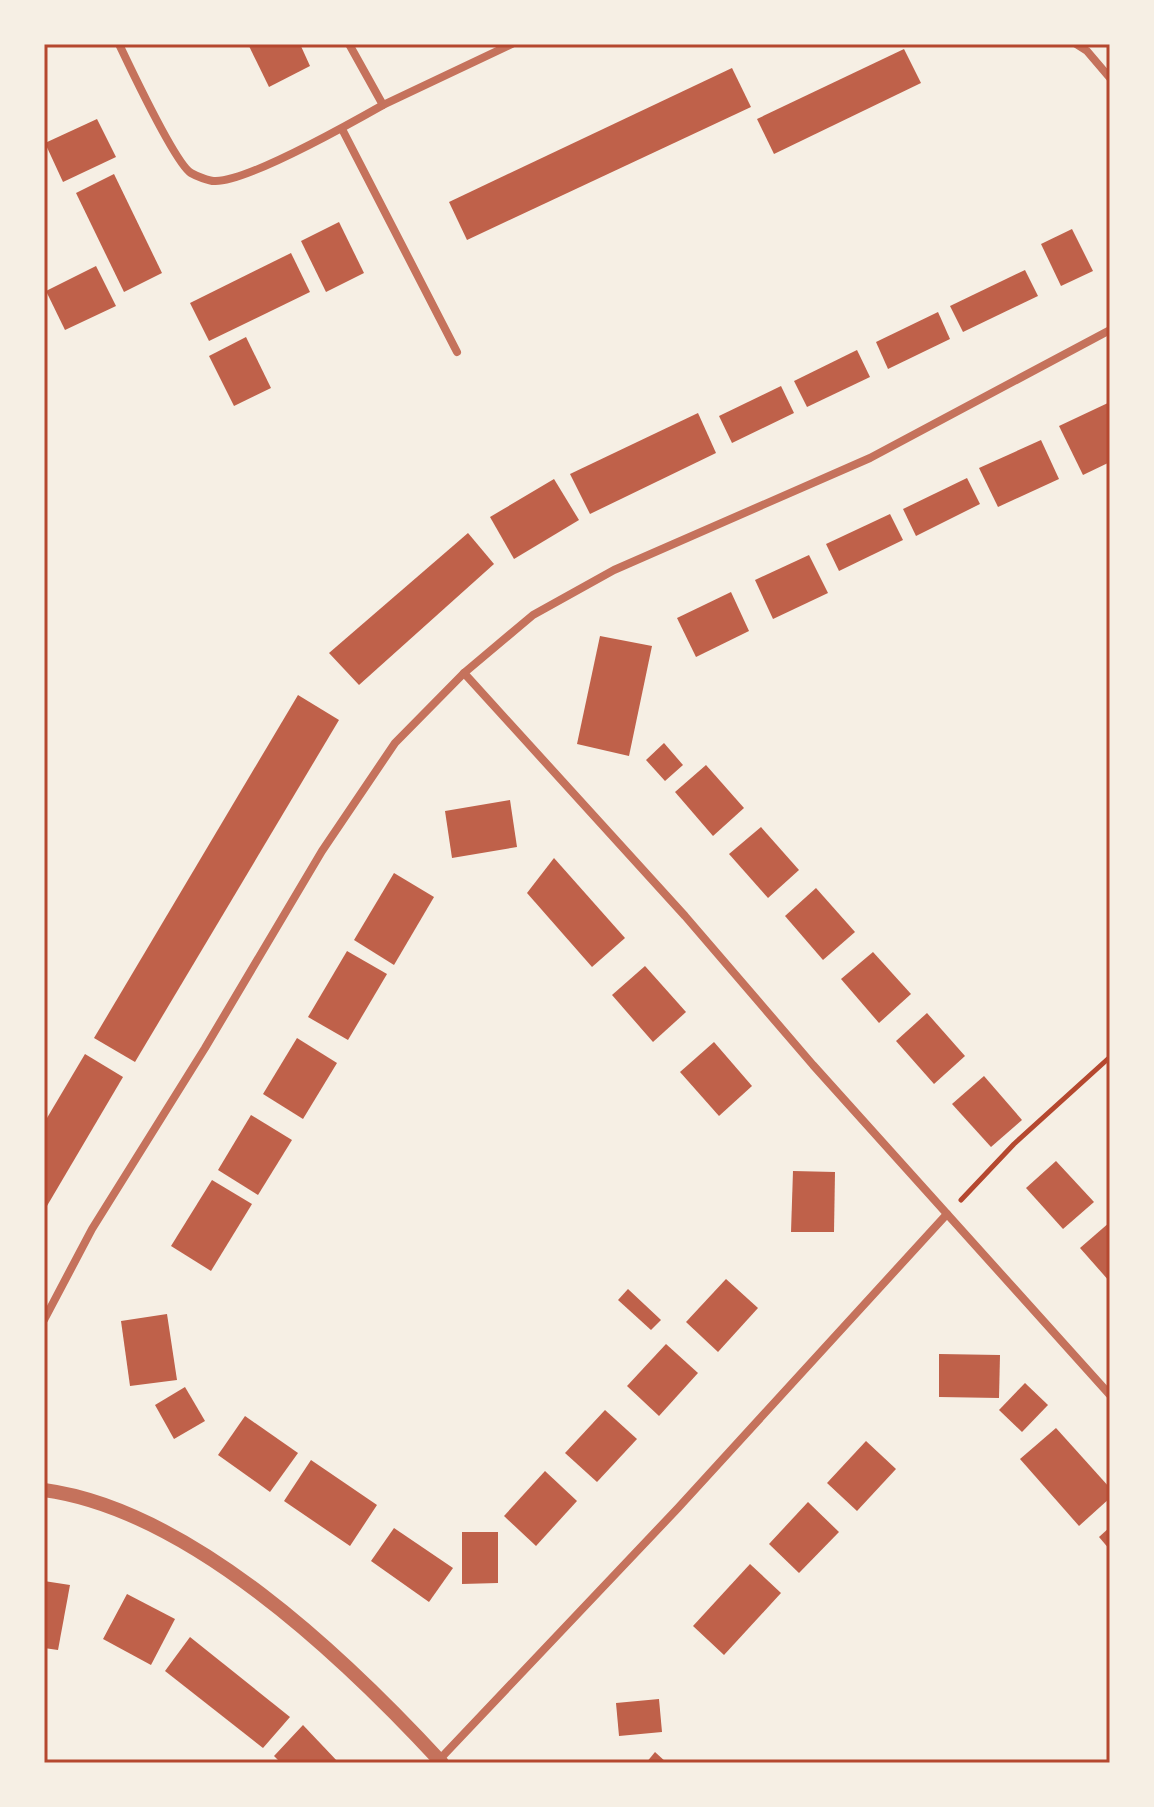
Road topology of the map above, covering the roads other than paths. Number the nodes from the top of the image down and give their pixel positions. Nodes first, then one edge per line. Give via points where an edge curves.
1 (119, 44) edge
2 (349, 44) edge
3 (512, 44) edge
4 (1076, 44) edge
5 (1110, 78) edge
6 (383, 105) junction
7 (342, 129) junction
8 (1110, 330) edge
9 (457, 352) dead end
10 (464, 673) junction
11 (947, 1214) junction
12 (44, 1320) edge
13 (1110, 1395) edge
14 (44, 1490) edge
15 (440, 1762) edge

1 - 7 street via 189,172 214,181 242,175
2 - 6 street
3 - 6 street
4 - 5 street
6 - 7 street
7 - 9 street
8 - 10 street via 870,458 614,570 533,615
10 - 11 street
10 - 12 street via 395,743 322,851 92,1229
11 - 13 street
11 - 15 street
14 - 15 street via 115,1508 168,1531 220,1564 366,1685

